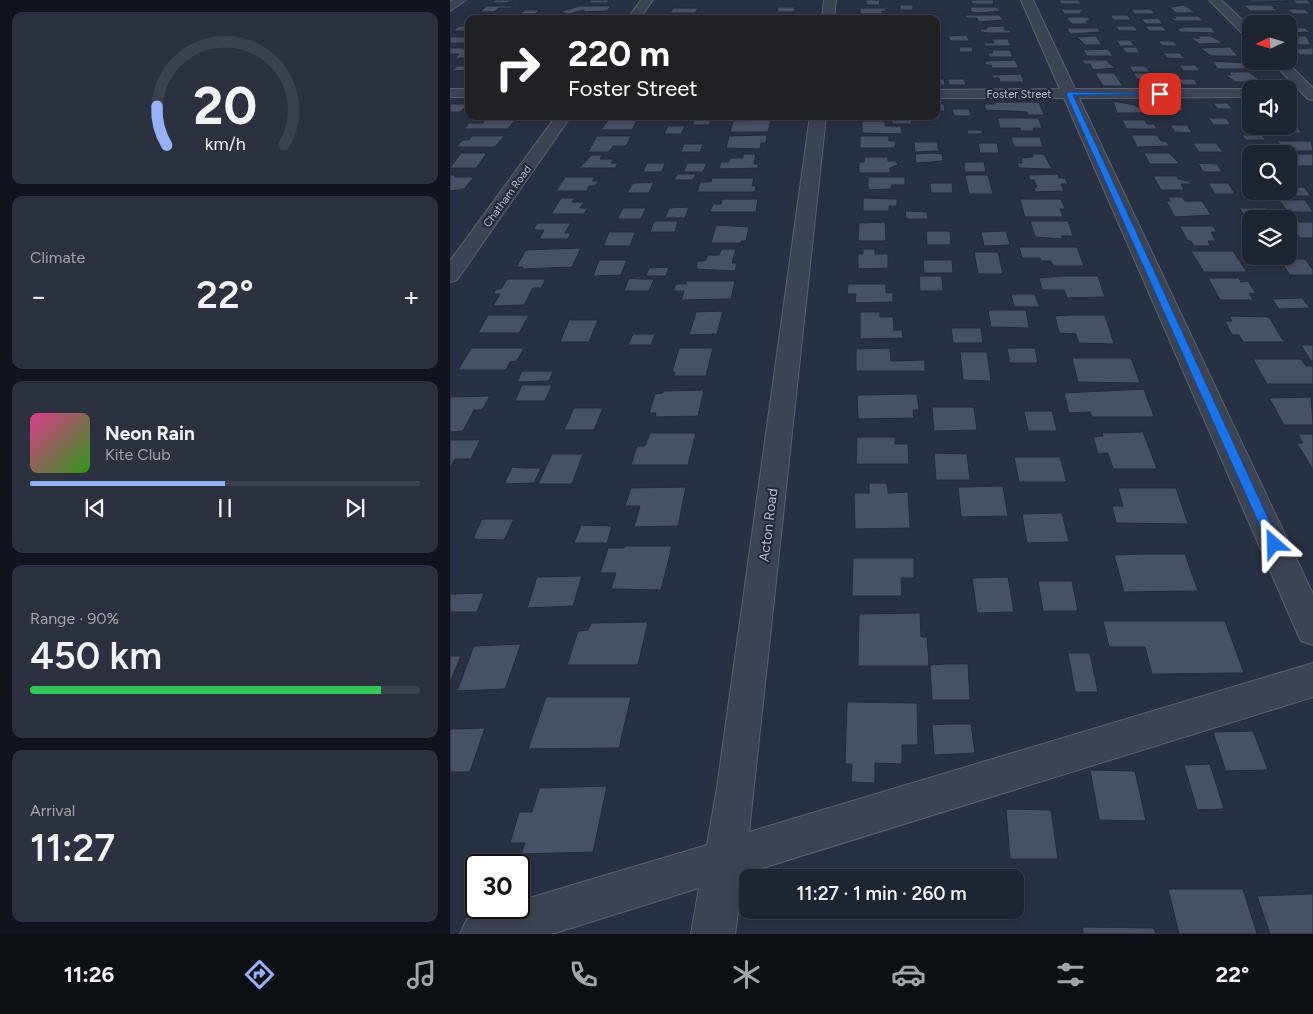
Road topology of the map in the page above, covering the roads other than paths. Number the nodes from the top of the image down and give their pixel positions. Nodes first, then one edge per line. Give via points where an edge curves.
1 (460, 0) edge
2 (646, 0) edge
3 (830, 0) edge
4 (1027, 0) edge
5 (1215, 0) edge
6 (450, 8) edge
7 (636, 15) edge
8 (828, 15) edge
9 (1242, 26) edge
10 (1287, 70) edge
11 (450, 93) edge
12 (465, 93) edge
13 (1242, 93) edge
14 (940, 94) edge
15 (1069, 94) junction
16 (1297, 94) edge
17 (1312, 94) edge
18 (561, 120) edge
19 (818, 120) edge
20 (450, 276) edge
21 (1313, 630) edge
22 (1313, 680) edge
23 (726, 860) junction
24 (482, 934) edge
25 (714, 934) edge

1 - 6 street
2 - 7 street
3 - 8 street
4 - 15 street
5 - 9 street
10 - 17 street
11 - 12 street
13 - 15 street, Foster Street
14 - 15 street, Foster Street
15 - 21 street
16 - 17 street
18 - 20 street, Chatham Road
19 - 23 street, Acton Road
22 - 23 street
23 - 24 street
23 - 25 street, Acton Road

